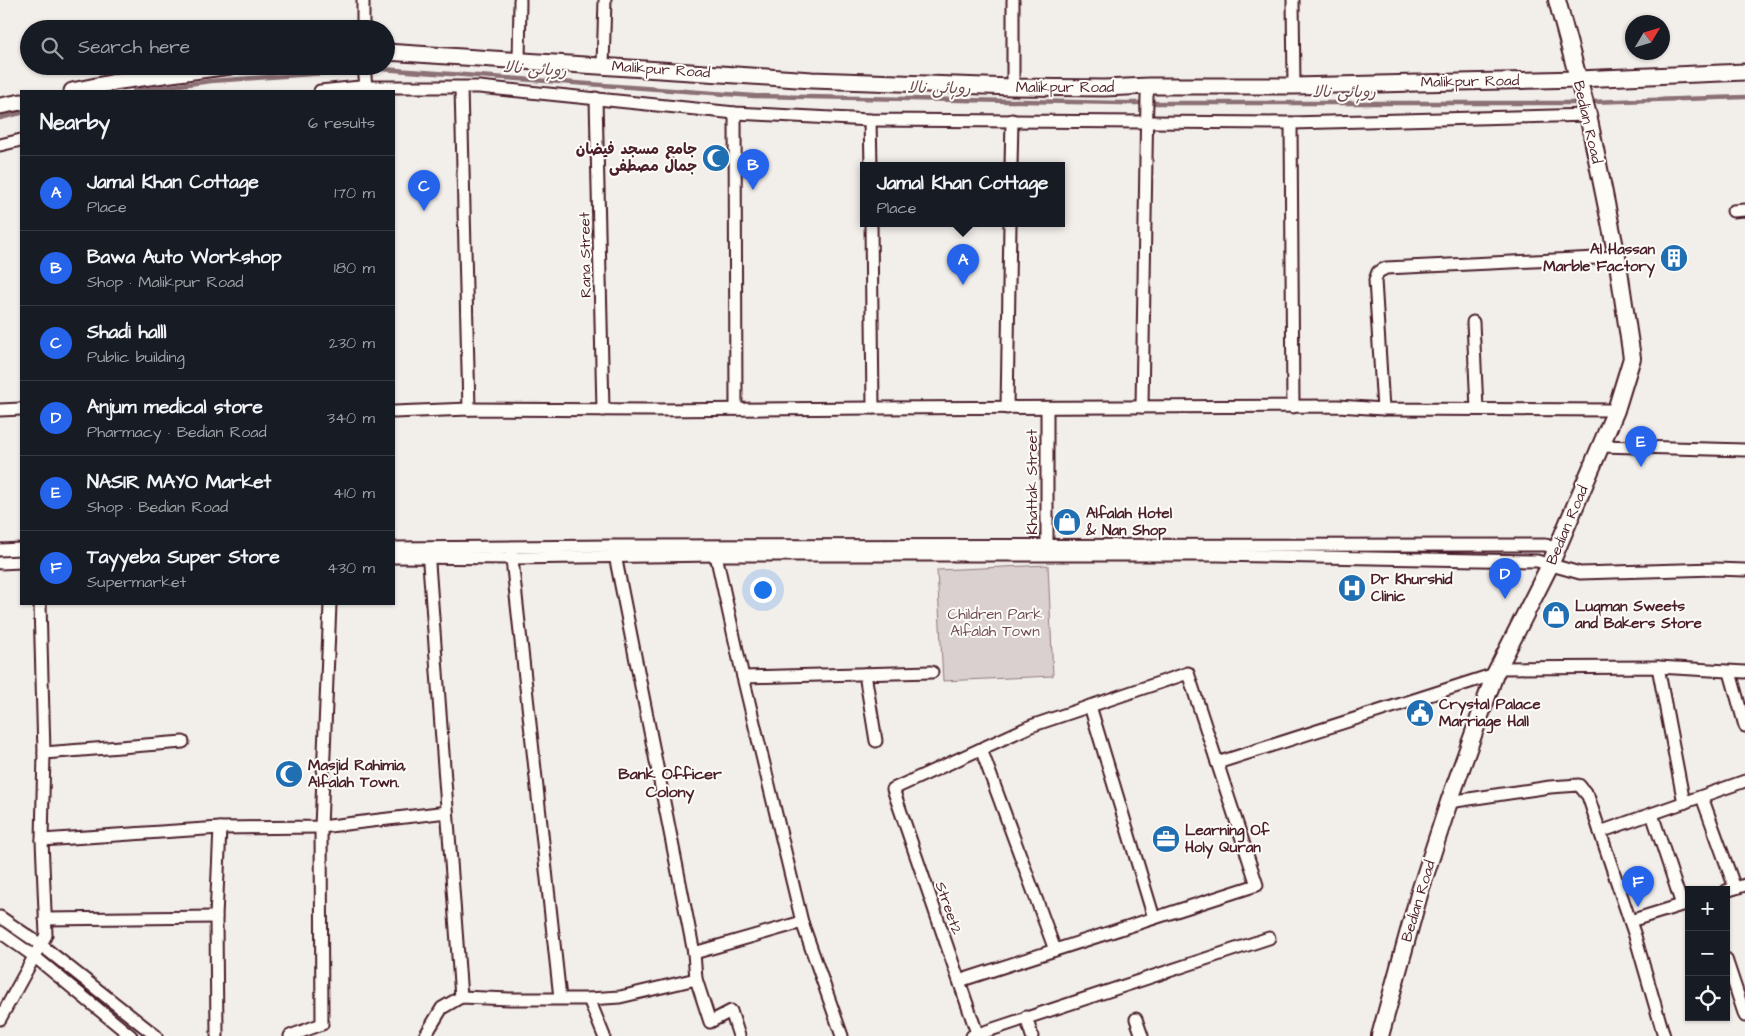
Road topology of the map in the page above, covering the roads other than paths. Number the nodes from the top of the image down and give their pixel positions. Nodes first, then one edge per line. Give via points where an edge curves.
1 (363, 0) edge
2 (520, 0) edge
3 (605, 0) edge
4 (1014, 0) edge
5 (1292, 0) edge
6 (1557, 0) edge
7 (363, 20) edge
8 (395, 53) edge
9 (519, 62) junction
10 (603, 65) junction
11 (1745, 72) edge
12 (164, 75) edge
13 (365, 75) edge
14 (366, 83) junction
15 (1580, 83) junction
16 (1294, 86) junction
17 (1013, 87) junction
18 (462, 88) junction
19 (77, 90) edge
20 (326, 90) edge
21 (1148, 91) junction
22 (596, 98) junction
23 (20, 102) edge
24 (0, 104) edge
25 (1587, 111) junction
26 (735, 113) junction
27 (1148, 115) junction
28 (870, 120) junction
29 (1012, 120) junction
30 (1291, 123) junction
31 (20, 140) edge
32 (0, 145) edge
33 (871, 162) edge
34 (1011, 162) edge
35 (871, 227) edge
36 (1010, 227) edge
37 (1617, 257) junction
38 (1473, 322) dead end
39 (1293, 406) junction
40 (1142, 407) junction
41 (873, 408) junction
42 (1007, 408) junction
43 (1047, 408) junction
44 (20, 409) edge
45 (469, 409) junction
46 (736, 409) junction
47 (1383, 409) junction
48 (1477, 409) junction
49 (0, 410) edge
50 (603, 410) junction
51 (1616, 410) junction
52 (395, 412) edge
53 (1600, 446) junction
54 (1745, 450) edge
55 (1457, 546) junction
56 (395, 548) edge
57 (20, 549) edge
58 (0, 550) edge
59 (614, 551) junction
60 (1047, 551) junction
61 (429, 552) junction
62 (512, 553) junction
63 (716, 555) junction
64 (395, 557) edge
65 (1554, 558) junction
66 (1457, 559) junction
67 (20, 562) edge
68 (0, 563) edge
69 (1745, 570) edge
70 (40, 605) edge
71 (330, 605) edge
72 (1658, 668) junction
73 (1497, 671) junction
74 (932, 672) dead end
75 (1730, 672) junction
76 (1745, 672) edge
77 (865, 674) junction
78 (742, 677) junction
79 (1090, 706) junction
80 (1745, 726) edge
81 (876, 740) dead end
82 (183, 742) dead end
83 (981, 749) junction
84 (44, 753) junction
85 (1217, 763) junction
86 (1745, 781) edge
87 (1702, 796) junction
88 (1449, 802) junction
89 (1684, 803) junction
90 (447, 812) junction
91 (1652, 814) junction
92 (321, 827) junction
93 (220, 828) junction
94 (1600, 832) junction
95 (42, 840) junction
96 (1735, 888) edge
97 (1685, 901) edge
98 (1685, 904) edge
99 (216, 916) junction
100 (0, 917) edge
101 (1154, 918) junction
102 (45, 919) junction
103 (802, 922) junction
104 (1630, 922) junction
105 (0, 932) edge
106 (1269, 938) dead end
107 (41, 946) junction
108 (1055, 950) junction
109 (694, 953) junction
110 (35, 956) junction
111 (1730, 971) edge
112 (696, 979) junction
113 (959, 981) junction
114 (460, 997) junction
115 (560, 998) junction
116 (588, 999) junction
117 (1745, 1016) edge
118 (1026, 1017) junction
119 (0, 1019) edge
120 (1136, 1019) dead end
121 (140, 1023) junction
122 (975, 1035) edge
123 (131, 1036) edge
124 (136, 1036) edge
125 (156, 1036) edge
126 (217, 1036) edge
127 (290, 1036) edge
128 (425, 1036) edge
129 (604, 1036) edge
130 (739, 1036) edge
131 (842, 1036) edge
132 (1032, 1036) edge
133 (1142, 1036) edge
134 (1380, 1036) edge
135 (1664, 1036) edge

1 - 7 street
2 - 9 street
3 - 10 street
4 - 17 street
5 - 16 street
6 - 15 main road, Bedian Road
8 - 9 street, Malikpur Road
9 - 10 street, Malikpur Road
10 - 17 street, Malikpur Road via 812,80
11 - 15 street, Malikpur Road
12 - 19 street
13 - 14 street
14 - 18 street
14 - 20 street
15 - 16 street, Malikpur Road
15 - 25 main road, Bedian Road
16 - 21 street, Malikpur Road
17 - 21 street, Malikpur Road
18 - 22 street
18 - 45 street
21 - 27 street
22 - 26 street
22 - 50 street, Rana Street
23 - 24 street
25 - 30 street
25 - 37 main road, Bedian Road
26 - 28 street
26 - 46 street
27 - 29 street
27 - 30 street
27 - 40 street
28 - 29 street
28 - 33 street
29 - 34 street
30 - 39 street
31 - 32 street
35 - 41 street
36 - 42 street
37 - 47 street via 1386,268 1378,272 1375,280
37 - 51 main road, Bedian Road via 1632,358
38 - 48 street
39 - 40 street
39 - 47 street
40 - 43 street
41 - 42 street
41 - 46 street
42 - 43 street
43 - 60 street, Khattak Street
44 - 49 street
45 - 50 street
45 - 52 street
46 - 50 street
47 - 48 street
48 - 51 street
51 - 53 main road, Bedian Road
53 - 54 street
53 - 65 main road, Bedian Road
55 - 60 street
55 - 65 street via 1546,545
55 - 66 street
56 - 61 street
57 - 58 street
59 - 60 street
59 - 62 street
59 - 63 street
59 - 109 street
60 - 63 street
60 - 66 street
61 - 62 street
61 - 64 street
61 - 90 street
62 - 115 street
63 - 78 street
65 - 66 street via 1537,561
65 - 69 street via 1580,573
65 - 73 main road, Bedian Road
67 - 68 street
70 - 84 street
71 - 92 street
72 - 73 street
72 - 75 street
72 - 89 street
73 - 85 street
73 - 88 main road, Bedian Road
74 - 77 street
75 - 76 street
75 - 80 street
77 - 78 street
77 - 81 street
78 - 103 street
79 - 83 street via 1031,726
79 - 85 street via 1188,674
79 - 101 street
82 - 84 street
83 - 108 street
83 - 113 street, Street2 via 893,789
84 - 95 street
85 - 101 street via 1257,885
86 - 87 street
87 - 89 street
87 - 96 street
88 - 94 street via 1550,787 1579,786 1588,796
88 - 134 main road, Bedian Road via 1420,891
89 - 91 street
90 - 92 street
90 - 114 street
91 - 94 street
91 - 97 street
92 - 93 street
92 - 127 street via 322,1024
93 - 95 street
93 - 99 street
94 - 104 street
95 - 102 street
98 - 104 street
99 - 102 street
99 - 126 street
100 - 107 street
101 - 108 street
102 - 107 street via 46,935
103 - 109 street
103 - 131 street
104 - 135 street
105 - 110 street
106 - 118 street
107 - 110 street
107 - 121 street
108 - 113 street
109 - 112 street
110 - 119 street
110 - 123 street
111 - 117 street
112 - 116 street via 620,997
112 - 130 street via 710,1022 731,1011
113 - 122 street, Street2
114 - 115 street
114 - 128 street via 442,1008
115 - 116 street
116 - 129 street
118 - 122 street
118 - 132 street
120 - 133 street
121 - 124 street
121 - 125 street

